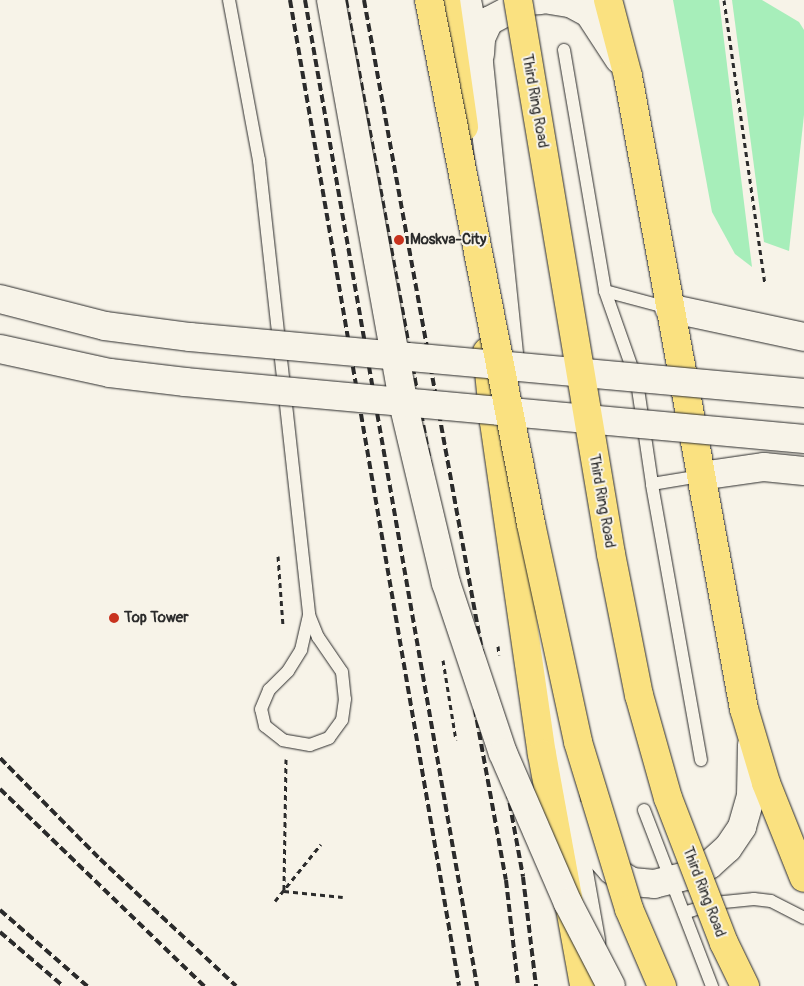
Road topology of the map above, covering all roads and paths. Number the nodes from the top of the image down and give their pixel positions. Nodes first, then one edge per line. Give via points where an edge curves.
1 (229, 0) edge
2 (331, 0) edge
3 (422, 0) edge
4 (428, 0) edge
5 (446, 0) edge
6 (467, 0) edge
7 (518, 0) edge
8 (548, 0) edge
9 (608, 0) edge
10 (616, 0) edge
11 (724, 0) edge
12 (564, 50) dead end
13 (479, 63) junction
14 (628, 76) junction
15 (765, 283) dead end
16 (605, 291) junction
17 (0, 299) edge
18 (669, 308) junction
19 (483, 312) junction
20 (804, 337) edge
21 (0, 349) edge
22 (0, 363) edge
23 (110, 373) junction
24 (804, 393) edge
25 (804, 439) edge
26 (804, 471) edge
27 (701, 476) junction
28 (652, 484) junction
29 (278, 556) dead end
30 (309, 615) junction
31 (283, 625) dead end
32 (442, 655) dead end
33 (456, 740) dead end
34 (287, 741) junction
35 (752, 741) junction
36 (550, 755) junction
37 (701, 760) dead end
38 (644, 810) dead end
39 (321, 844) dead end
40 (804, 878) edge
41 (672, 882) junction
42 (284, 891) junction
43 (343, 897) dead end
44 (275, 901) dead end
45 (684, 913) junction
46 (804, 918) edge
47 (584, 986) edge
48 (602, 986) edge
49 (611, 986) edge
50 (662, 986) edge
51 (712, 986) edge
52 (745, 986) edge

1 - 30 lane via 259,160
2 - 49 main road, bridge via 404,408 446,583 503,754 568,903
3 - 19 main road
4 - 50 main road, bridge via 531,524 578,742 629,909
5 - 19 main road via 458,64
6 - 13 main road
7 - 52 main road, Third Ring Road, bridge via 611,554 639,695 668,798 724,943
8 - 13 main road via 527,1 489,21 481,38
8 - 14 main road via 570,3 589,13 605,33
9 - 14 main road
10 - 14 main road
11 - 15 path
12 - 16 lane
13 - 36 main road via 516,423 544,638
14 - 18 main road
16 - 18 lane
16 - 28 lane via 637,382
17 - 24 main road, bridge via 106,326 190,337
18 - 20 main road
18 - 27 main road
19 - 36 main road via 494,422
21 - 23 main road, bridge
22 - 23 main road, bridge
23 - 25 main road, bridge
26 - 27 main road via 764,467
27 - 28 lane
27 - 35 main road
28 - 37 lane
29 - 31 path
30 - 34 lane via 301,650 288,671 268,690 261,709 264,726
30 - 34 lane via 318,637 342,672 345,699 342,720 329,738 310,745
32 - 33 path
34 - 42 path
35 - 40 main road
35 - 41 main road via 751,796 742,827 728,848 709,865
36 - 41 main road via 595,851 612,870 632,882
36 - 47 main road
36 - 48 main road
38 - 41 lane
39 - 42 path
41 - 45 lane
42 - 43 path
42 - 44 path
45 - 46 lane via 714,903 754,899 771,901
45 - 51 lane

